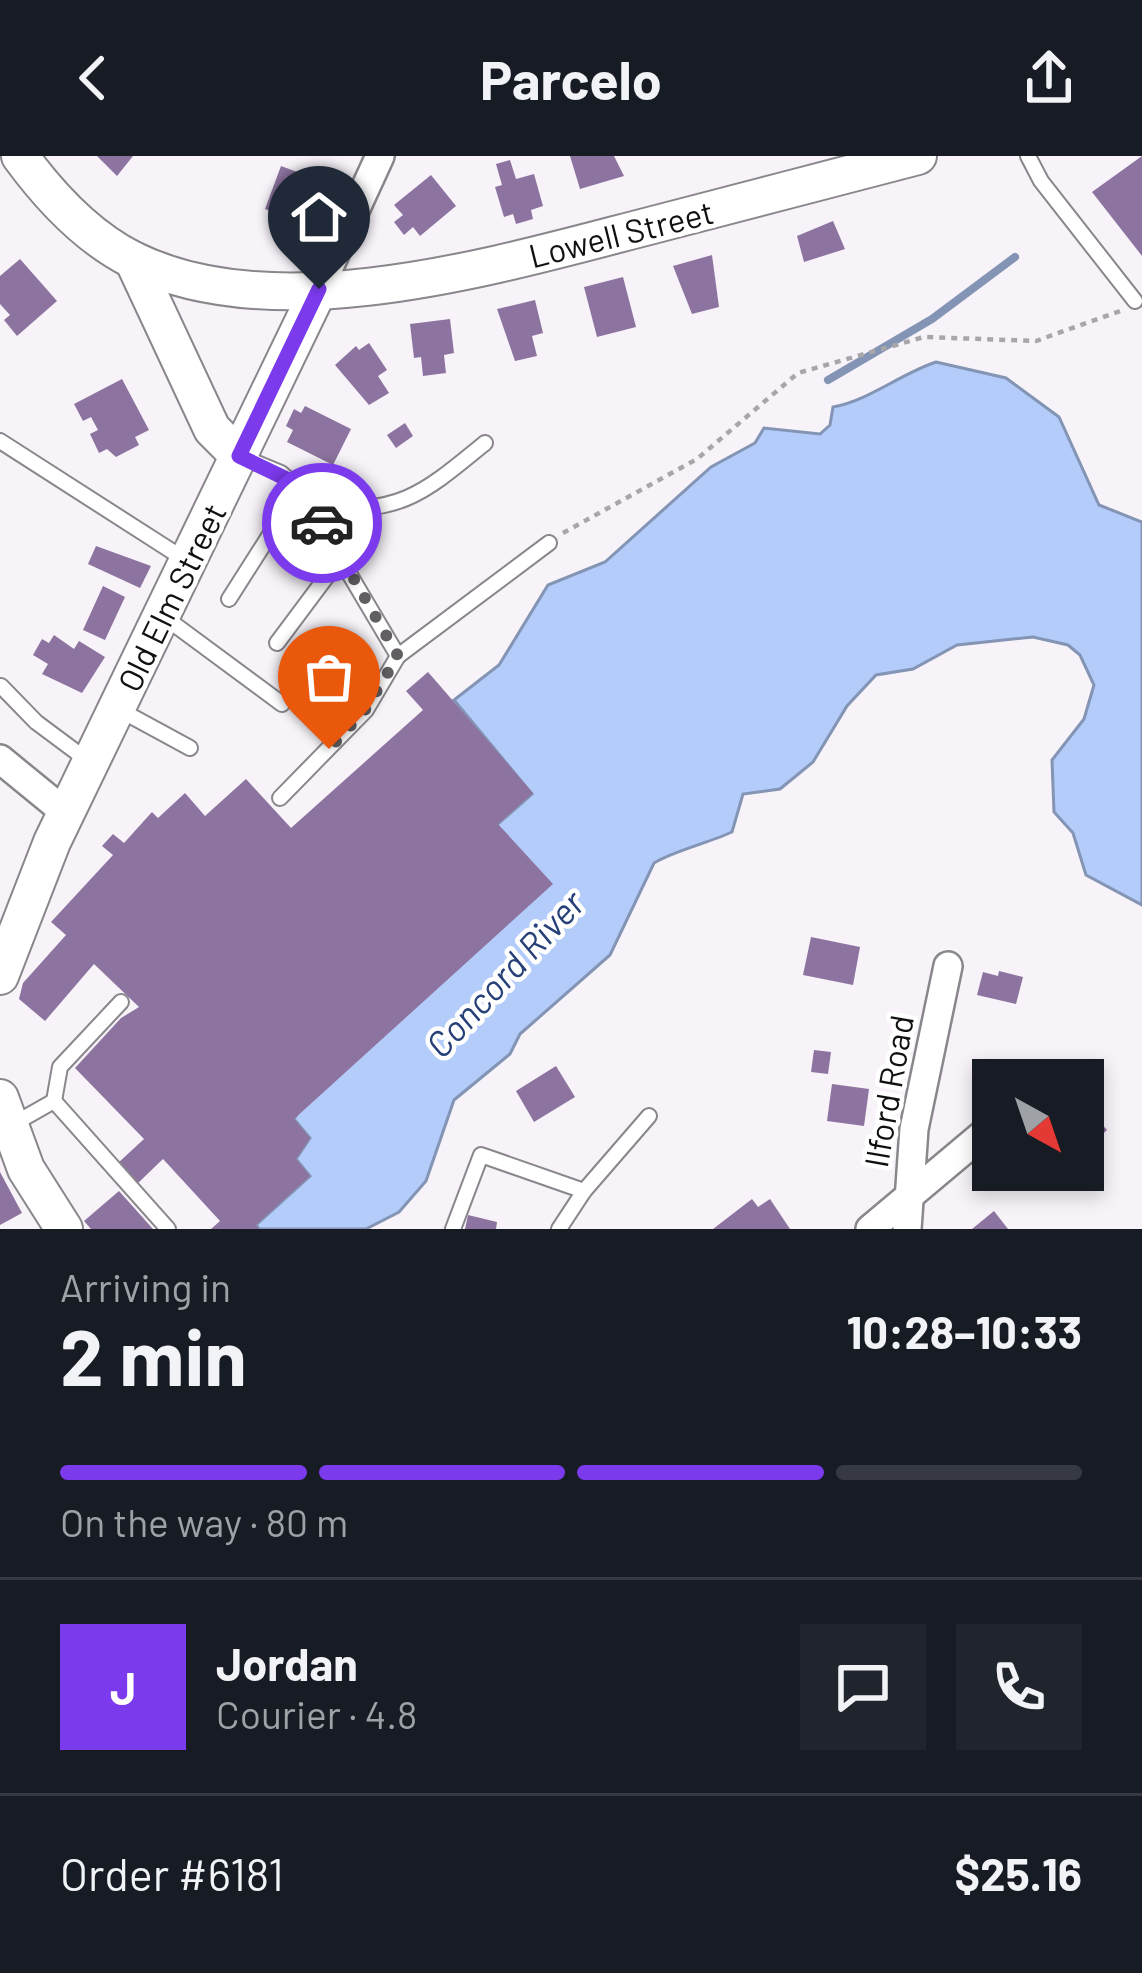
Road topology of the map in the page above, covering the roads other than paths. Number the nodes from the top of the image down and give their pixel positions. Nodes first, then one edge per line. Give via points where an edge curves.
1 (20, 156) edge
2 (380, 156) edge
3 (919, 156) edge
4 (1028, 156) edge
5 (133, 260) junction
6 (319, 289) junction
7 (1135, 302) road end
8 (0, 441) edge
9 (485, 443) dead end
10 (239, 456) junction
11 (299, 489) junction
12 (312, 508) junction
13 (549, 543) road end
14 (342, 556) junction
15 (189, 561) junction
16 (229, 599) dead end
17 (163, 616) junction
18 (277, 643) dead end
19 (398, 656) junction
20 (1, 686) edge
21 (282, 704) dead end
22 (117, 709) junction
23 (190, 748) dead end
24 (0, 759) edge
25 (91, 763) junction
26 (280, 798) dead end
27 (66, 813) junction
28 (948, 967) dead end
29 (0, 976) edge
30 (121, 1001) dead end
31 (54, 1101) junction
32 (5, 1112) edge
33 (649, 1115) dead end
34 (972, 1143) edge
35 (584, 1191) junction
36 (906, 1197) junction
37 (64, 1229) edge
38 (169, 1229) edge
39 (453, 1229) edge
40 (559, 1229) edge
41 (870, 1229) edge
42 (907, 1229) edge

1 - 5 main road via 75,219
2 - 6 street, Old Elm Street
3 - 6 main road, Lowell Street via 484,268
4 - 7 lane
5 - 6 main road, Lowell Street via 200,281
5 - 10 main road via 212,429
6 - 10 main road, Old Elm Street
8 - 15 lane
9 - 12 lane via 397,504
10 - 11 lane
10 - 15 main road, Old Elm Street
11 - 12 lane
11 - 16 lane
12 - 14 lane
13 - 19 lane
14 - 18 lane
14 - 19 lane
15 - 17 main road, Old Elm Street
17 - 21 lane
17 - 22 main road, Old Elm Street
19 - 26 lane via 365,710
20 - 25 lane
22 - 23 lane
22 - 25 main road, Old Elm Street
24 - 27 street
25 - 27 main road, Old Elm Street
27 - 29 main road, Old Elm Street
28 - 36 street, Ilford Road
30 - 31 lane via 60,1067
31 - 32 lane
31 - 38 lane
32 - 37 main road via 33,1182
33 - 35 lane
34 - 36 street
35 - 39 lane via 481,1155
35 - 40 lane
36 - 41 street
36 - 42 street, Ilford Road

